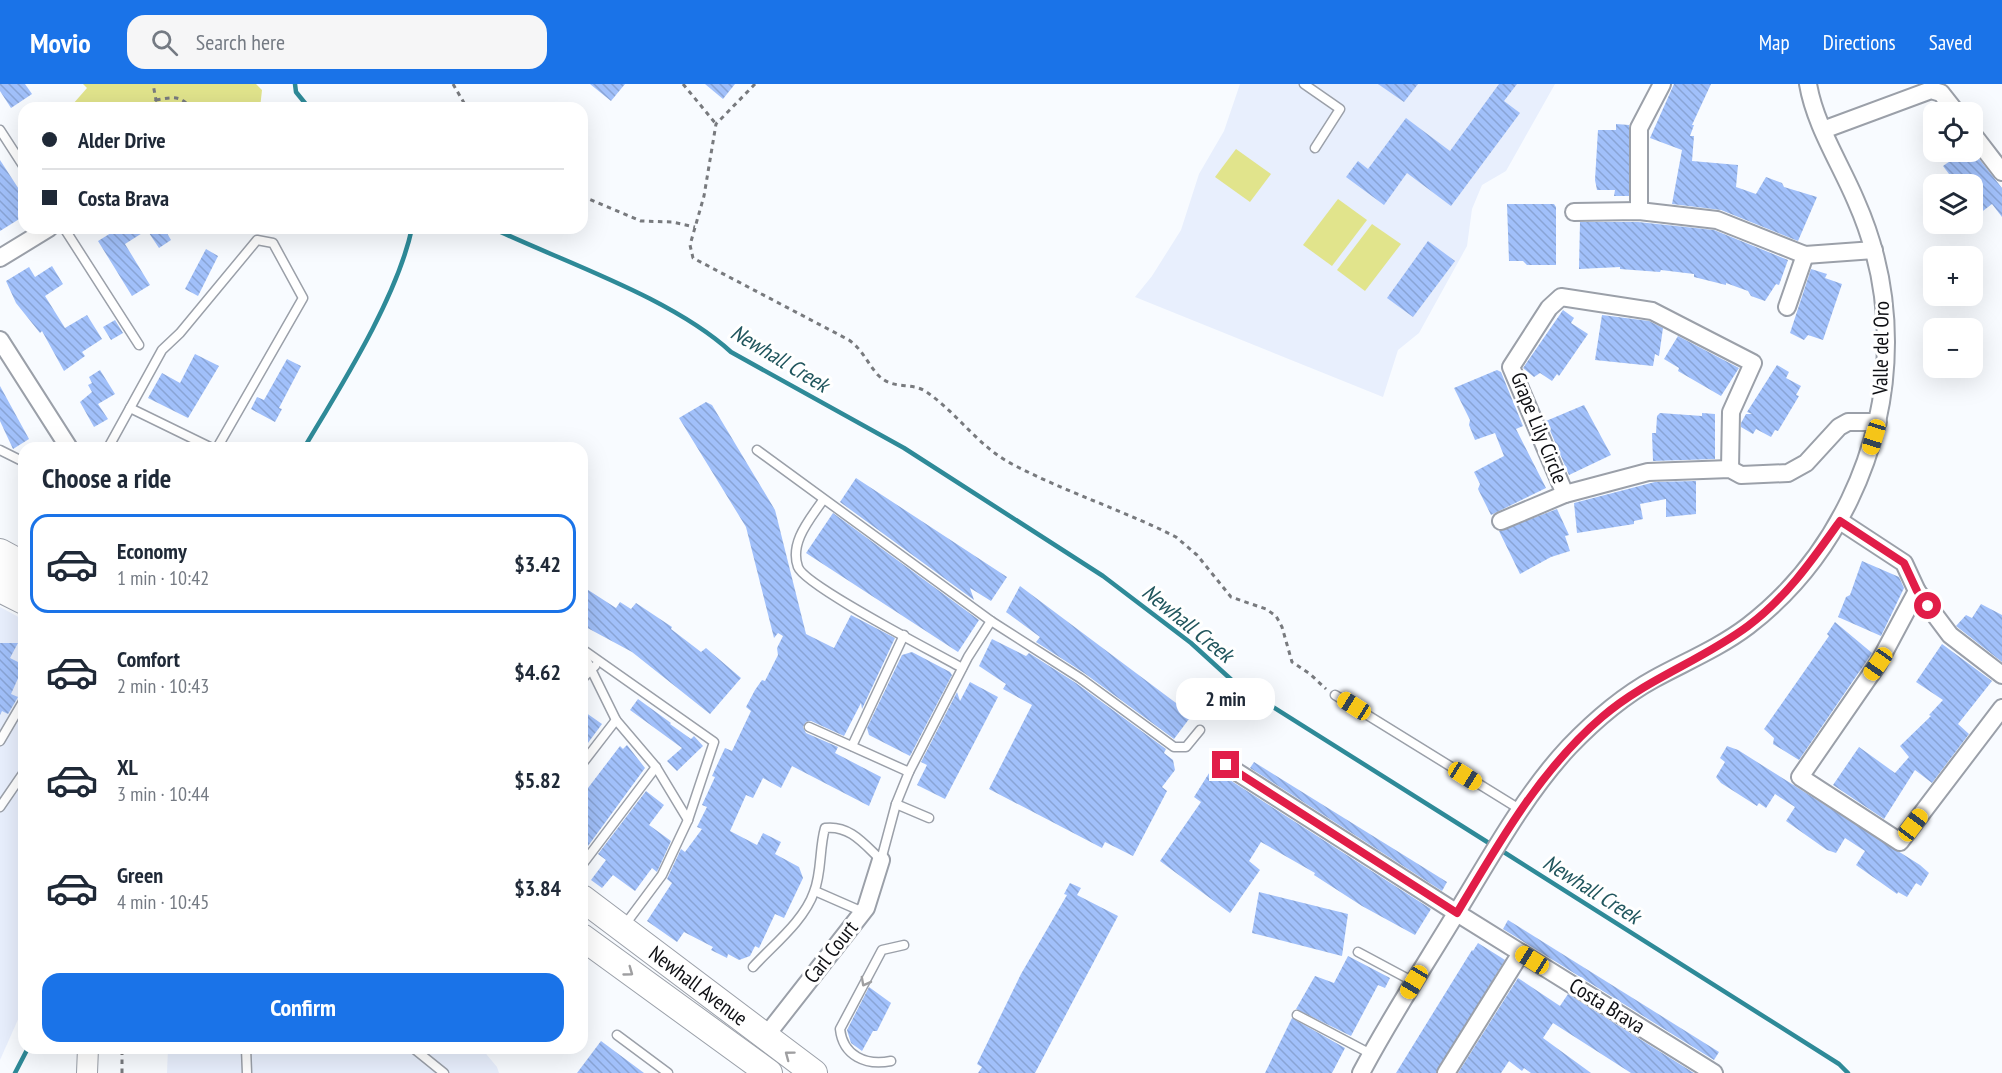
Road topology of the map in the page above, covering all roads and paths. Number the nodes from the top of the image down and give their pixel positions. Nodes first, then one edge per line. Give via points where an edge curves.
1 (153, 84) edge
2 (453, 84) edge
3 (683, 84) edge
4 (756, 84) edge
5 (1304, 84) edge
6 (1662, 84) edge
7 (1808, 84) edge
8 (156, 100) joint
9 (186, 102) edge
10 (464, 102) edge
11 (1948, 102) edge
12 (716, 124) junction
13 (0, 129) edge
14 (1823, 130) junction
15 (1983, 147) edge
16 (1315, 148) dead end
17 (18, 158) edge
18 (2002, 172) edge
19 (588, 199) edge
20 (1639, 211) junction
21 (1574, 212) dead end
22 (695, 227) junction
23 (39, 234) edge
24 (68, 234) edge
25 (1874, 250) junction
26 (1805, 255) junction
27 (0, 258) edge
28 (1787, 307) dead end
29 (0, 340) edge
30 (139, 345) dead end
31 (130, 408) junction
32 (1878, 422) junction
33 (65, 442) edge
34 (111, 442) edge
35 (202, 442) edge
36 (219, 442) edge
37 (0, 450) edge
38 (757, 450) dead end
39 (18, 459) edge
40 (1730, 469) junction
41 (1565, 494) junction
42 (823, 500) junction
43 (1501, 521) dead end
44 (1840, 521) junction
45 (0, 552) edge
46 (18, 562) edge
47 (0, 572) edge
48 (18, 576) edge
49 (0, 589) edge
50 (1917, 591) junction
51 (18, 598) edge
52 (992, 621) junction
53 (904, 635) junction
54 (588, 654) edge
55 (599, 661) junction
56 (588, 663) edge
57 (962, 668) junction
58 (591, 669) junction
59 (588, 672) edge
60 (2002, 675) edge
61 (1335, 694) joint
62 (2002, 708) edge
63 (18, 710) edge
64 (616, 720) junction
65 (809, 727) dead end
66 (1200, 730) dead end
67 (0, 741) edge
68 (852, 746) junction
69 (588, 756) edge
70 (1226, 765) dead end
71 (656, 767) junction
72 (909, 772) junction
73 (18, 781) edge
74 (896, 804) junction
75 (0, 807) edge
76 (1519, 814) junction
77 (929, 818) dead end
78 (688, 820) junction
79 (588, 857) edge
80 (881, 860) junction
81 (814, 891) junction
82 (588, 903) edge
83 (862, 912) junction
84 (1457, 913) junction
85 (622, 929) junction
86 (588, 941) edge
87 (904, 945) dead end
88 (1358, 952) dead end
89 (1521, 953) junction
90 (753, 967) dead end
91 (1414, 982) junction
92 (1297, 1015) dead end
93 (617, 1035) dead end
94 (88, 1054) edge
95 (122, 1054) edge
96 (246, 1054) edge
97 (420, 1054) edge
98 (759, 1057) edge
99 (891, 1060) dead end
100 (1366, 1067) edge
101 (1711, 1072) edge
102 (87, 1073) edge
103 (122, 1073) edge
104 (247, 1073) edge
105 (444, 1073) edge
106 (668, 1073) edge
107 (814, 1073) edge
108 (1446, 1073) edge

1 - 8 path
2 - 10 path
3 - 12 path
4 - 12 path
5 - 16 lane via 1340,109
6 - 20 street via 1639,128
7 - 14 street, Valle del Oro
8 - 9 path via 176,97
11 - 14 street via 1941,93 1931,90
12 - 22 path
13 - 17 lane
14 - 25 street, Valle del Oro via 1857,202
15 - 18 street
19 - 22 path via 641,221
20 - 21 street
20 - 26 street via 1717,220
22 - 61 path via 691,252 700,263 849,340 864,353 878,375 890,384 929,393 1010,464 1176,537 1197,555 1231,597 1276,616 1292,662
23 - 27 street
24 - 30 lane
25 - 26 street
25 - 32 street, Valle del Oro via 1883,292 1886,341
26 - 28 street
29 - 33 street
31 - 34 lane
31 - 35 lane
31 - 36 lane via 162,350 257,240 273,243 303,298
32 - 40 street, Grape Lily Circle via 1848,422 1839,427 1806,463 1788,473 1741,475
32 - 44 street, Valle del Oro via 1864,469
37 - 39 lane
38 - 42 lane
40 - 41 street, Grape Lily Circle via 1648,472
40 - 41 street, Grape Lily Circle via 1731,412 1753,363 1652,311 1561,297 1549,308 1511,367
41 - 43 street, Grape Lily Circle
42 - 52 lane
42 - 53 lane via 801,533 798,568 842,602
44 - 50 street via 1904,563
44 - 76 street, Valle del Oro via 1809,565 1749,626 1651,681 1600,718 1569,748
45 - 46 main road
47 - 48 street via 11,578
49 - 51 main road
50 - 60 street via 1950,635
50 - 62 street via 1878,664 1800,777 1900,842
52 - 57 lane
52 - 66 lane via 1080,678 1174,747 1186,747
53 - 57 lane
53 - 68 lane
54 - 55 lane
55 - 58 lane
55 - 78 lane via 714,742
56 - 58 lane
57 - 72 lane
58 - 59 lane
58 - 64 lane
61 - 76 lane
63 - 67 lane
64 - 69 lane
64 - 71 lane
65 - 68 lane
68 - 72 lane
70 - 84 street, Costa Brava
71 - 78 lane
71 - 79 lane
72 - 74 lane
73 - 75 lane
74 - 77 lane
74 - 80 lane
76 - 84 street, Valle del Oro
78 - 85 lane via 662,875
80 - 81 lane via 852,832 825,828
80 - 83 street, Carl Court
81 - 83 lane
81 - 90 lane via 805,909
82 - 85 main road, Newhall Avenue
83 - 98 street, Carl Court
84 - 89 street, Costa Brava
84 - 91 street, Valle del Oro
85 - 98 main road, Newhall Avenue
86 -> 98 main road, Newhall Avenue
87 -> 99 lane via 882,950 840,1029 841,1040 864,1061 876,1064
88 - 91 lane
89 - 101 street, Costa Brava
89 - 108 street
91 - 100 street, Valle del Oro
92 - 100 lane
93 - 106 lane
94 - 102 street
95 - 103 path
96 - 104 lane
97 - 105 lane
107 -> 98 main road, Newhall Avenue

